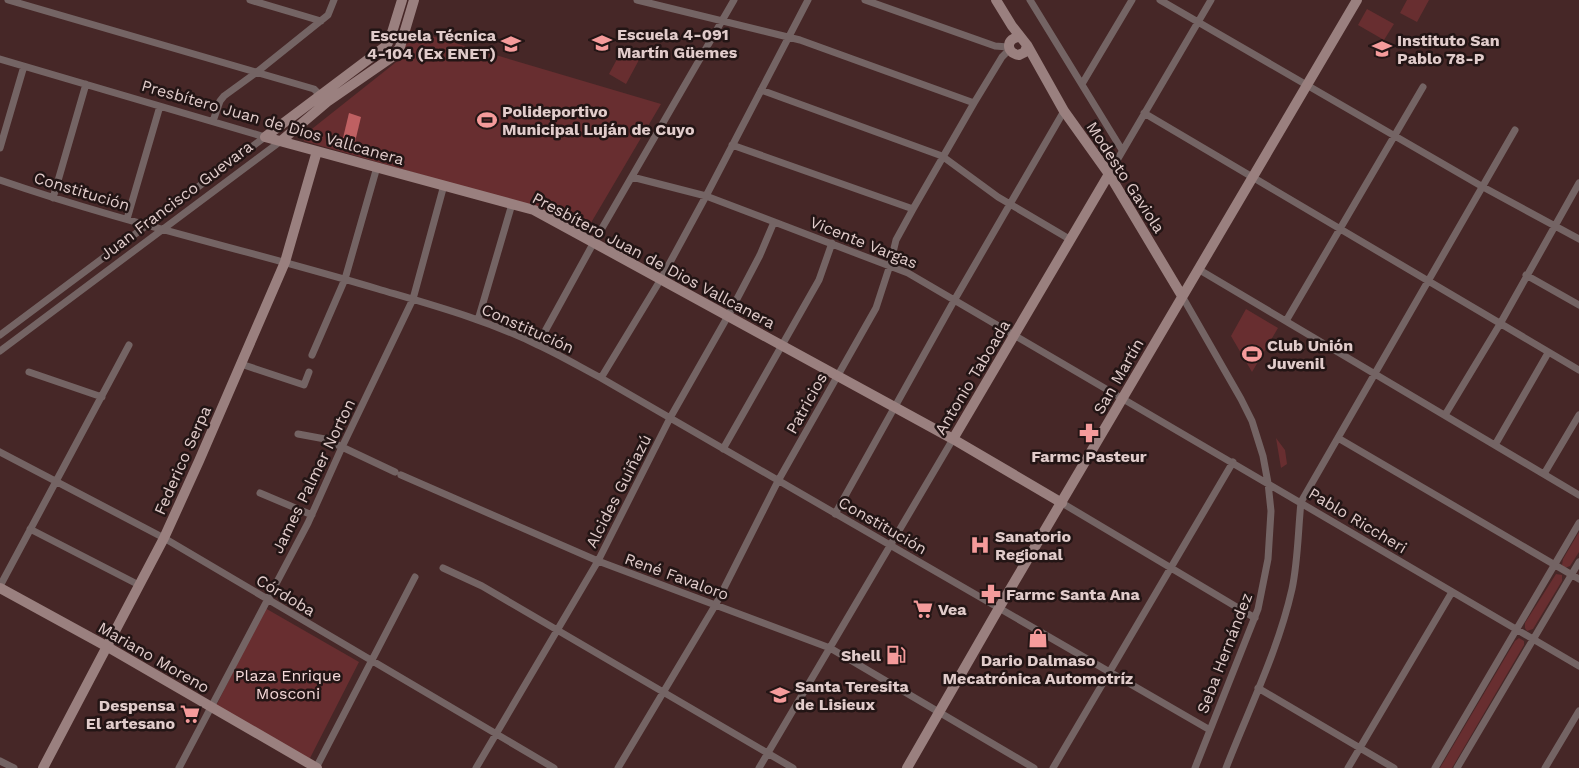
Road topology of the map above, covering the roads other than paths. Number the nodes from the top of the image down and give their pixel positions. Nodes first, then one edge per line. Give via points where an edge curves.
1 (8, 0) edge
2 (250, 0) edge
3 (334, 0) edge
4 (402, 0) edge
5 (414, 0) edge
6 (734, 0) edge
7 (808, 0) edge
8 (865, 0) edge
9 (996, 0) edge
10 (1030, 0) edge
11 (1132, 0) edge
12 (1160, 0) edge
13 (1211, 0) edge
14 (1357, 0) edge
15 (642, 1) edge
16 (321, 21) junction
17 (722, 21) junction
18 (1198, 22) junction
19 (789, 37) junction
20 (386, 46) junction
21 (1013, 46) junction
22 (395, 54) junction
23 (0, 59) edge
24 (24, 66) junction
25 (257, 72) junction
26 (1042, 75) junction
27 (86, 84) junction
28 (1082, 84) junction
29 (1307, 85) junction
30 (1423, 87) dead end
31 (761, 90) junction
32 (324, 99) junction
33 (974, 103) junction
34 (160, 106) junction
35 (1064, 111) junction
36 (1144, 113) junction
37 (213, 121) junction
38 (1515, 130) dead end
39 (1395, 136) junction
40 (265, 137) junction
41 (281, 141) junction
42 (732, 145) junction
43 (0, 148) edge
44 (1122, 150) junction
45 (317, 151) junction
46 (942, 156) junction
47 (377, 167) junction
48 (1109, 174) junction
49 (632, 177) junction
50 (1253, 177) junction
51 (0, 180) edge
52 (1579, 183) edge
53 (444, 185) junction
54 (1483, 187) junction
55 (706, 196) junction
56 (53, 198) junction
57 (512, 204) junction
58 (1010, 204) junction
59 (912, 209) junction
60 (127, 219) junction
61 (774, 222) junction
62 (149, 225) junction
63 (1554, 226) junction
64 (162, 229) junction
65 (1341, 229) junction
66 (1070, 240) junction
67 (1579, 240) edge
68 (594, 242) junction
69 (832, 243) junction
70 (285, 262) junction
71 (890, 265) junction
72 (1198, 269) junction
73 (1526, 274) junction
74 (345, 279) junction
75 (661, 279) junction
76 (1429, 282) junction
77 (1182, 296) junction
78 (413, 299) junction
79 (955, 299) junction
80 (1579, 305) edge
81 (728, 316) junction
82 (478, 320) junction
83 (1286, 321) junction
84 (1500, 324) junction
85 (0, 335) edge
86 (1015, 335) junction
87 (538, 344) junction
88 (129, 345) dead end
89 (782, 346) junction
90 (0, 351) edge
91 (1548, 352) junction
92 (312, 355) dead end
93 (241, 364) junction
94 (1579, 370) edge
95 (29, 372) dead end
96 (309, 372) dead end
97 (1375, 374) junction
98 (837, 376) junction
99 (602, 378) junction
100 (102, 397) junction
101 (1123, 398) junction
102 (896, 408) junction
103 (1445, 415) junction
104 (1579, 415) edge
105 (670, 418) junction
106 (298, 434) dead end
107 (1338, 438) junction
108 (953, 439) junction
109 (1495, 445) junction
110 (342, 447) junction
111 (723, 449) junction
112 (0, 452) edge
113 (1233, 462) junction
114 (1544, 474) junction
115 (55, 481) junction
116 (778, 481) junction
117 (1268, 483) junction
118 (260, 493) dead end
119 (1579, 494) edge
120 (1300, 502) junction
121 (1062, 503) junction
122 (312, 514) junction
123 (836, 514) junction
124 (1579, 522) edge
125 (30, 529) junction
126 (164, 538) junction
127 (891, 546) junction
128 (598, 561) junction
129 (1579, 562) edge
130 (1555, 565) junction
131 (443, 568) dead end
132 (1171, 568) junction
133 (1571, 575) junction
134 (415, 577) dead end
135 (1579, 580) edge
136 (138, 585) junction
137 (0, 587) edge
138 (1452, 592) junction
139 (267, 600) junction
140 (716, 604) junction
141 (999, 608) junction
142 (1255, 618) junction
143 (1517, 629) junction
144 (559, 630) junction
145 (1534, 639) junction
146 (106, 646) junction
147 (830, 648) junction
148 (370, 661) junction
149 (1579, 666) edge
150 (1110, 672) junction
151 (1258, 688) junction
152 (664, 692) junction
153 (210, 707) junction
154 (1579, 711) edge
155 (939, 712) junction
156 (1210, 730) junction
157 (497, 734) junction
158 (1360, 748) junction
159 (767, 753) junction
160 (0, 761) edge
161 (14, 768) edge
162 (43, 768) edge
163 (179, 768) edge
164 (316, 768) edge
165 (476, 768) edge
166 (554, 768) edge
167 (618, 768) edge
168 (759, 768) edge
169 (793, 768) edge
170 (907, 768) edge
171 (1034, 768) edge
172 (1053, 768) edge
173 (1195, 768) edge
174 (1226, 768) edge
175 (1348, 768) edge
176 (1394, 768) edge
177 (1435, 768) edge
178 (1456, 768) edge
179 (1545, 768) edge

1 - 25 street
2 - 16 street
3 - 16 street via 328,15
4 - 20 street
5 - 22 street
6 - 17 street
7 - 19 street
8 - 21 street via 995,46
9 - 21 street via 1012,26
10 - 28 street
11 - 28 street
12 - 18 street
13 - 18 street, Antonio Taboada
14 - 29 street, San Martín
15 - 17 street
16 - 25 street
17 - 19 street
17 - 49 street
18 - 29 street
18 - 36 street, Antonio Taboada
19 - 31 street
19 - 33 street
20 - 22 street
20 - 32 street, Juan Francisco Guevara
21 - 26 street, Modesto Gaviola
21 - 26 street, Modesto Gaviola via 1025,52 1027,45
21 - 33 street, Patricios via 1002,57
22 - 32 street, Juan Francisco Guevara
23 - 24 street, Presbítero Juan de Dios Vallcanera
24 - 27 street, Presbítero Juan de Dios Vallcanera
24 - 43 street
25 - 32 street via 314,90
25 - 37 street via 224,96
26 - 35 street, Modesto Gaviola
27 - 34 street, Presbítero Juan de Dios Vallcanera
27 - 56 street
28 - 44 street
29 - 39 street
29 - 50 street, San Martín
30 - 39 street
31 - 42 street
31 - 46 street
32 - 40 street, Juan Francisco Guevara
32 - 41 street, Juan Francisco Guevara
33 - 46 street, Patricios
34 - 37 street, Presbítero Juan de Dios Vallcanera
34 - 60 street
35 - 48 street, Modesto Gaviola
35 - 58 street
36 - 44 street, Antonio Taboada
36 - 50 street
37 - 40 street, Presbítero Juan de Dios Vallcanera
38 - 54 street
39 - 54 street
39 - 65 street
40 - 41 street, Presbítero Juan de Dios Vallcanera
40 - 62 street, Juan Francisco Guevara
41 - 45 street, Presbítero Juan de Dios Vallcanera
41 - 64 street, Juan Francisco Guevara
42 - 55 street
42 - 59 street
44 - 48 street, Antonio Taboada
45 - 47 street, Presbítero Juan de Dios Vallcanera
45 - 70 street, Federico Serpa
46 - 58 street
46 - 59 street, Patricios
47 - 53 street, Presbítero Juan de Dios Vallcanera
47 - 74 street
48 - 66 street, Antonio Taboada
48 - 77 street, Modesto Gaviola
49 - 55 street, Vicente Vargas
49 - 68 street
50 - 65 street
50 - 72 street, San Martín
51 - 56 street, Constitución
52 - 63 street
53 - 57 street, Presbítero Juan de Dios Vallcanera
53 - 78 street, James Palmer Norton
54 - 63 street
54 - 76 street
55 - 61 street, Vicente Vargas
55 - 75 street
56 - 60 street, Constitución
57 - 68 street, Presbítero Juan de Dios Vallcanera via 534,210
57 - 82 street
58 - 66 street
58 - 79 street
59 - 71 street, Patricios via 896,240
60 - 62 street, Constitución
61 - 69 street, Vicente Vargas
61 - 81 street, Alcides Guiñazú
62 - 64 street, Constitución
62 - 85 street, Juan Francisco Guevara
63 - 67 street
63 - 73 street
64 - 70 street, Constitución
64 - 90 street, Juan Francisco Guevara
65 - 76 street
65 - 83 street
66 - 86 street, Antonio Taboada
68 - 75 street, Presbítero Juan de Dios Vallcanera
68 - 87 street
69 - 71 street, Vicente Vargas
69 - 89 street via 819,280
70 - 74 street, Constitución
70 - 93 street, Federico Serpa
71 - 79 street, Vicente Vargas
71 - 98 street, Patricios via 876,308
72 - 77 street, San Martín
72 - 83 street
73 - 80 street
73 - 84 street
74 - 78 street, Constitución
74 - 92 street
75 - 81 street, Presbítero Juan de Dios Vallcanera
75 - 99 street
76 - 84 street
76 - 97 street
77 - 101 street, San Martín
77 - 117 street, Seba Hernández via 1252,421
78 - 82 street, Constitución
78 - 110 street, James Palmer Norton
79 - 86 street, Vicente Vargas
79 - 102 street
81 - 89 street, Presbítero Juan de Dios Vallcanera
81 - 105 street, Alcides Guiñazú
82 - 87 street, Constitución
83 - 97 street
84 - 91 street
84 - 103 street
86 - 101 street, Vicente Vargas
86 - 108 street, Antonio Taboada
87 - 99 street, Constitución
88 - 100 street
89 - 98 street, Presbítero Juan de Dios Vallcanera
89 - 111 street
91 - 94 street
91 - 109 street
93 - 96 street via 304,385
93 - 126 street, Federico Serpa
95 - 100 street
97 - 103 street
97 - 107 street
98 - 102 street, Presbítero Juan de Dios Vallcanera
98 - 116 street, Patricios
99 - 105 street, Constitución
100 - 115 street
101 - 113 street, Pablo Riccheri
101 - 121 street, San Martín
102 - 108 street, Presbítero Juan de Dios Vallcanera
102 - 123 street
103 - 109 street
104 - 114 street
105 - 111 street, Constitución
105 - 128 street, Alcides Guiñazú
106 - 110 street, René Favaloro via 325,439
107 - 120 street
107 - 130 street
108 - 121 street, Presbítero Juan de Dios Vallcanera
108 - 127 street, Antonio Taboada
109 - 114 street
110 - 122 street, James Palmer Norton
110 - 128 street, René Favaloro
111 - 116 street, Constitución
112 - 115 street, Córdoba
113 - 117 street, Pablo Riccheri
113 - 132 street
114 - 119 street
115 - 125 street
115 - 126 street, Córdoba
116 - 123 street, Constitución
116 - 140 street, Patricios
117 - 120 street, Pablo Riccheri
117 - 142 street, Seba Hernández via 1271,533
118 - 122 street
120 - 138 street, Pablo Riccheri
120 - 151 street via 1292,588
121 - 132 street
121 - 141 street, San Martín
122 - 139 street, James Palmer Norton
123 - 127 street, Constitución
124 - 130 street
125 - 136 street
125 - 137 street
126 - 136 street, Federico Serpa
126 - 139 street, Córdoba
127 - 141 street, Constitución
127 - 147 street, Antonio Taboada
128 - 140 street, René Favaloro
128 - 144 street, Alcides Guiñazú
129 - 133 street
130 - 133 street
130 - 143 street
131 - 144 street via 482,586
132 - 142 street
132 - 150 street
133 - 135 street
133 - 145 street
134 - 148 street
136 - 146 street, Federico Serpa
137 - 146 street, Mariano Moreno
138 - 143 street, Pablo Riccheri
138 - 158 street
139 - 148 street, Córdoba
139 - 153 street, James Palmer Norton
140 - 147 street, René Favaloro
140 - 152 street, Patricios
141 - 150 street, Constitución
141 - 155 street, San Martín
142 - 156 street, Seba Hernández
143 - 145 street, Pablo Riccheri
143 - 177 street
144 - 152 street
144 - 157 street, Alcides Guiñazú
145 - 149 street, Pablo Riccheri
145 - 178 street
146 - 153 street, Mariano Moreno
146 - 162 street, Federico Serpa
147 - 155 street, René Favaloro
147 - 159 street, Antonio Taboada
148 - 157 street, Córdoba
148 - 164 street
150 - 156 street, Constitución
150 - 172 street
151 - 158 street
151 - 174 street
152 - 159 street
152 - 167 street, Patricios
153 - 163 street, James Palmer Norton
153 - 164 street, Mariano Moreno
154 - 179 street
155 - 170 street, San Martín
155 - 171 street, René Favaloro
156 - 173 street, Seba Hernández
157 - 165 street, Alcides Guiñazú
157 - 166 street, Córdoba
158 - 175 street
158 - 176 street
159 - 168 street, Antonio Taboada
159 - 169 street
160 - 161 street

